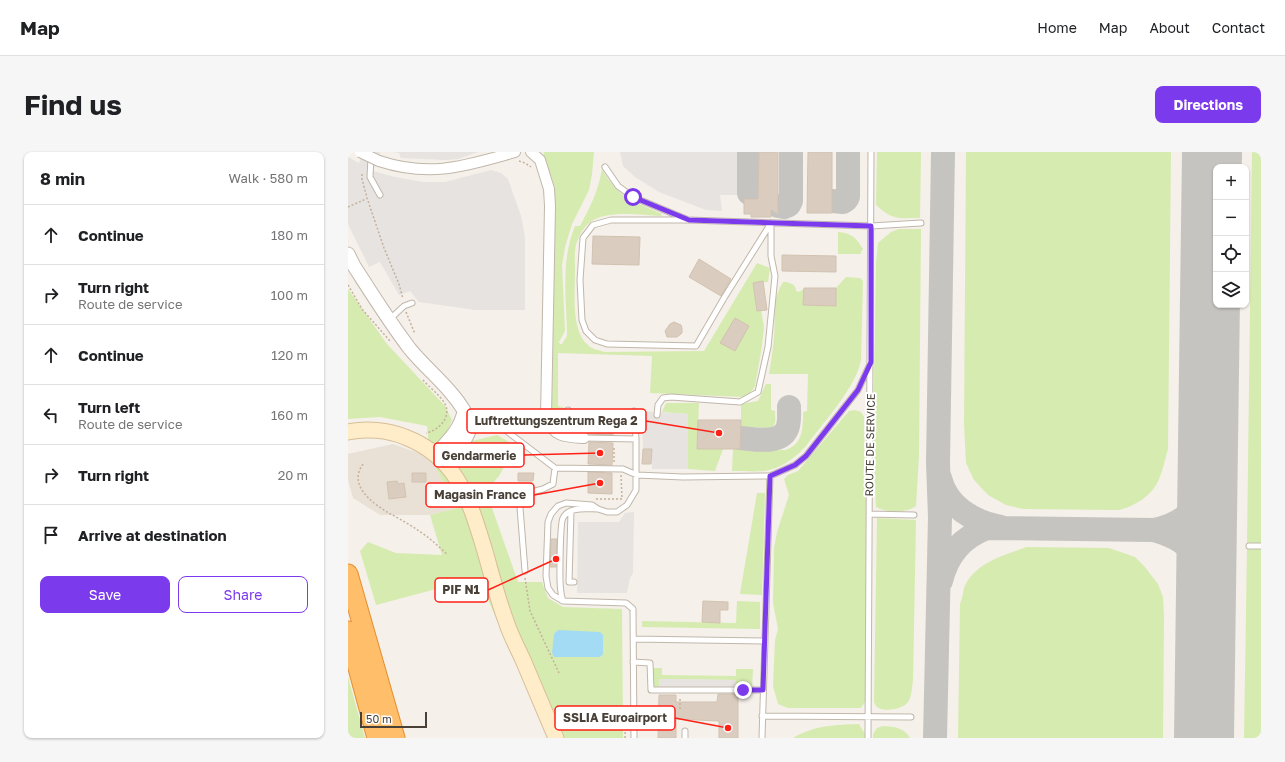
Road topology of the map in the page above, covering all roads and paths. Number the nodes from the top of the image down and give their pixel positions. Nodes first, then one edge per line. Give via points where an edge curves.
1 (360, 152) edge
2 (371, 152) edge
3 (515, 152) edge
4 (531, 152) edge
5 (871, 152) edge
6 (605, 167) dead end
7 (362, 172) dead end
8 (380, 195) dead end
9 (367, 198) junction
10 (348, 207) edge
11 (689, 220) junction
12 (771, 223) junction
13 (921, 223) dead end
14 (871, 226) junction
15 (348, 254) edge
16 (348, 285) edge
17 (412, 303) dead end
18 (404, 306) junction
19 (389, 320) junction
20 (415, 334) dead end
21 (393, 345) dead end
22 (871, 362) junction
23 (422, 379) dead end
24 (568, 410) dead end
25 (634, 411) dead end
26 (464, 412) junction
27 (657, 415) dead end
28 (348, 432) edge
29 (567, 437) junction
30 (584, 438) joint
31 (636, 439) junction
32 (414, 441) junction
33 (614, 443) dead end
34 (441, 459) junction
35 (363, 464) dead end
36 (555, 468) junction
37 (614, 469) junction
38 (637, 475) junction
39 (770, 476) junction
40 (590, 499) dead end
41 (598, 509) junction
42 (571, 511) junction
43 (869, 514) junction
44 (914, 515) dead end
45 (1249, 546) dead end
46 (1261, 546) edge
47 (448, 555) dead end
48 (524, 571) joint
49 (348, 574) edge
50 (574, 582) dead end
51 (563, 601) junction
52 (348, 631) edge
53 (633, 639) junction
54 (765, 640) junction
55 (633, 662) junction
56 (559, 673) dead end
57 (763, 690) junction
58 (762, 716) junction
59 (912, 717) dead end
60 (868, 718) junction
61 (685, 731) dead end
62 (377, 738) edge
63 (395, 738) edge
64 (556, 738) edge
65 (634, 738) edge
66 (685, 738) edge
67 (762, 738) edge
68 (868, 738) edge

1 - 3 street, bridge via 392,165 418,170 445,170
2 - 8 lane via 370,177
4 - 29 street via 540,160 549,189 550,206 546,417 549,426
5 - 14 lane, ROUTE DE SERVICE
6 - 11 lane via 618,186 633,197
7 - 9 path
9 - 10 path
9 - 18 path via 399,284
11 - 12 lane
11 - 12 lane via 611,220 593,225 582,238 582,320 586,331 595,340 607,344 696,346
12 - 14 lane
12 - 27 lane via 771,256 775,276 768,347 758,392 740,402 663,398 658,405
13 - 14 lane
14 - 22 lane, ROUTE DE SERVICE
15 - 19 street
16 - 21 path via 362,309
17 - 18 lane
18 - 19 lane
18 - 20 path
19 - 26 street via 420,362 442,382
22 - 39 lane via 858,390 806,456 795,465
22 - 43 lane, ROUTE DE SERVICE
23 - 32 path via 445,404 447,410 443,423 438,428 431,432 418,432
24 - 29 lane
25 - 31 lane
26 - 34 street via 469,421 468,434
26 - 36 lane via 496,423
28 - 32 main road via 382,432
29 - 30 street
30 - 31 lane
31 - 38 lane
32 - 34 main road
33 - 37 path
34 - 64 main road via 464,488 506,622
35 - 47 path via 357,470 355,478 357,488 367,499 421,532
36 - 37 lane
36 - 48 lane via 553,484 543,490 519,495
37 - 38 lane via 623,469
37 - 40 path via 614,472 621,473 622,499
38 - 39 lane
38 - 41 lane via 636,490 627,505 617,512
39 - 54 lane
41 - 42 lane
41 - 51 lane via 592,505 566,503 558,506 551,514 548,522 546,576 548,588
42 - 50 lane via 572,557 569,582
42 - 51 lane via 563,518 561,532 560,592
43 - 44 lane
43 - 60 lane, ROUTE DE SERVICE
45 - 46 lane
48 - 56 path via 530,611
49 - 63 highway
51 - 53 lane via 626,603 632,610
52 - 62 highway
53 - 54 lane
53 - 55 lane
54 - 57 lane
55 - 57 lane via 650,663 650,690
55 - 65 lane
57 - 58 lane
58 - 60 lane
58 - 67 lane
59 - 60 lane
60 - 68 lane, ROUTE DE SERVICE
61 - 66 lane

